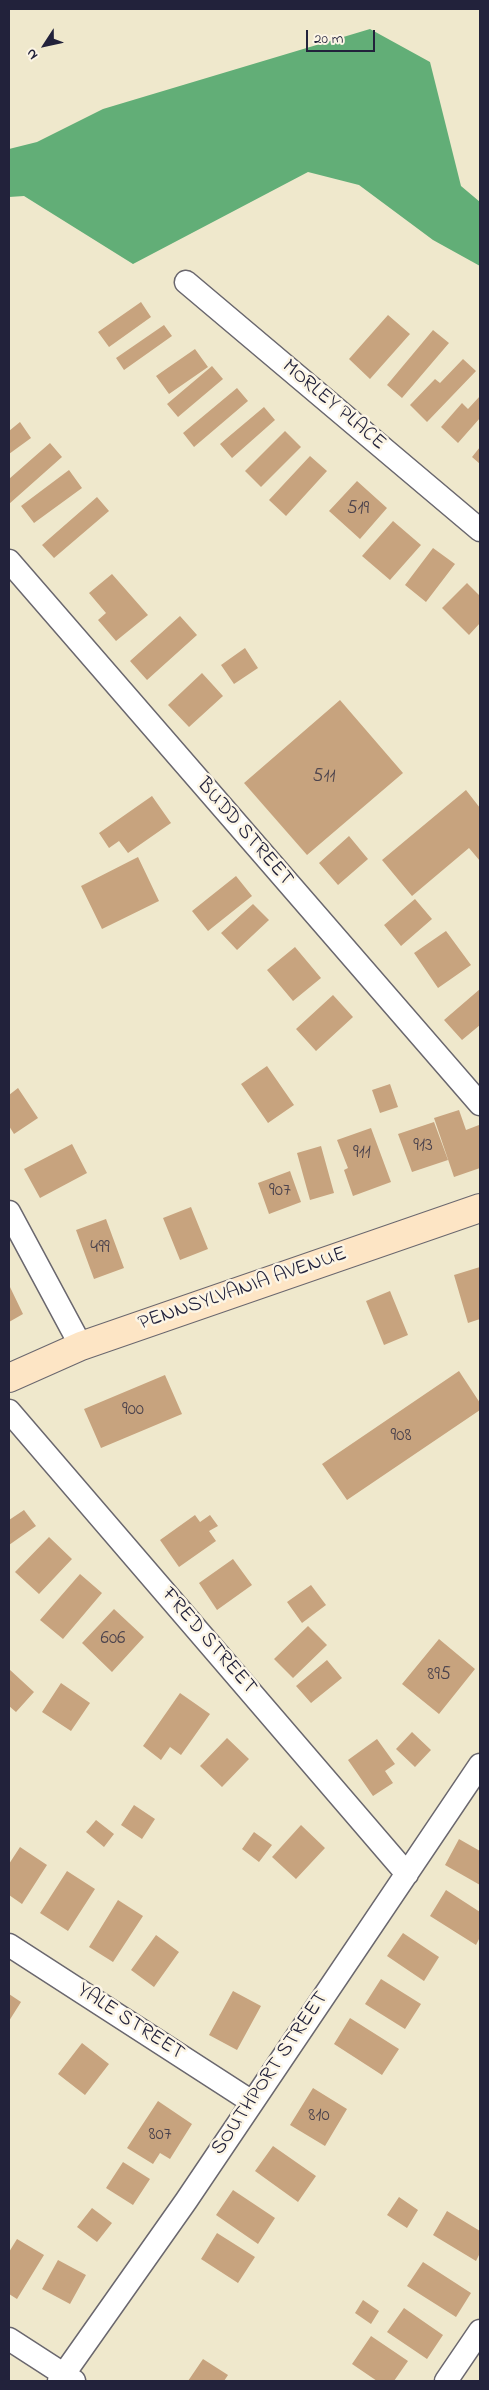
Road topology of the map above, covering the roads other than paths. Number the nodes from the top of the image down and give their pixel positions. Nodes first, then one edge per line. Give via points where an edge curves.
1 (186, 282) dead end
2 (480, 530) edge
3 (9, 561) edge
4 (480, 1104) edge
5 (480, 1208) edge
6 (9, 1212) edge
7 (81, 1346) junction
8 (9, 1378) edge
9 (9, 1410) edge
10 (480, 1765) edge
11 (407, 1874) junction
12 (9, 1945) edge
13 (252, 2102) junction
14 (480, 2331) edge
15 (9, 2339) edge
16 (65, 2379) edge
17 (446, 2381) edge

1 - 2 street, MORLEY PLACE
3 - 4 street, BUDD STREET
5 - 7 main road, PENNSYLVANIA AVENUE
6 - 7 street
7 - 8 main road, PENNSYLVANIA AVENUE
9 - 11 street, FRED STREET
10 - 11 street, SOUTHPORT STREET
11 - 13 street, SOUTHPORT STREET
12 - 13 street, YALE STREET
13 - 16 street, SOUTHPORT STREET
14 - 17 street
15 - 16 street

